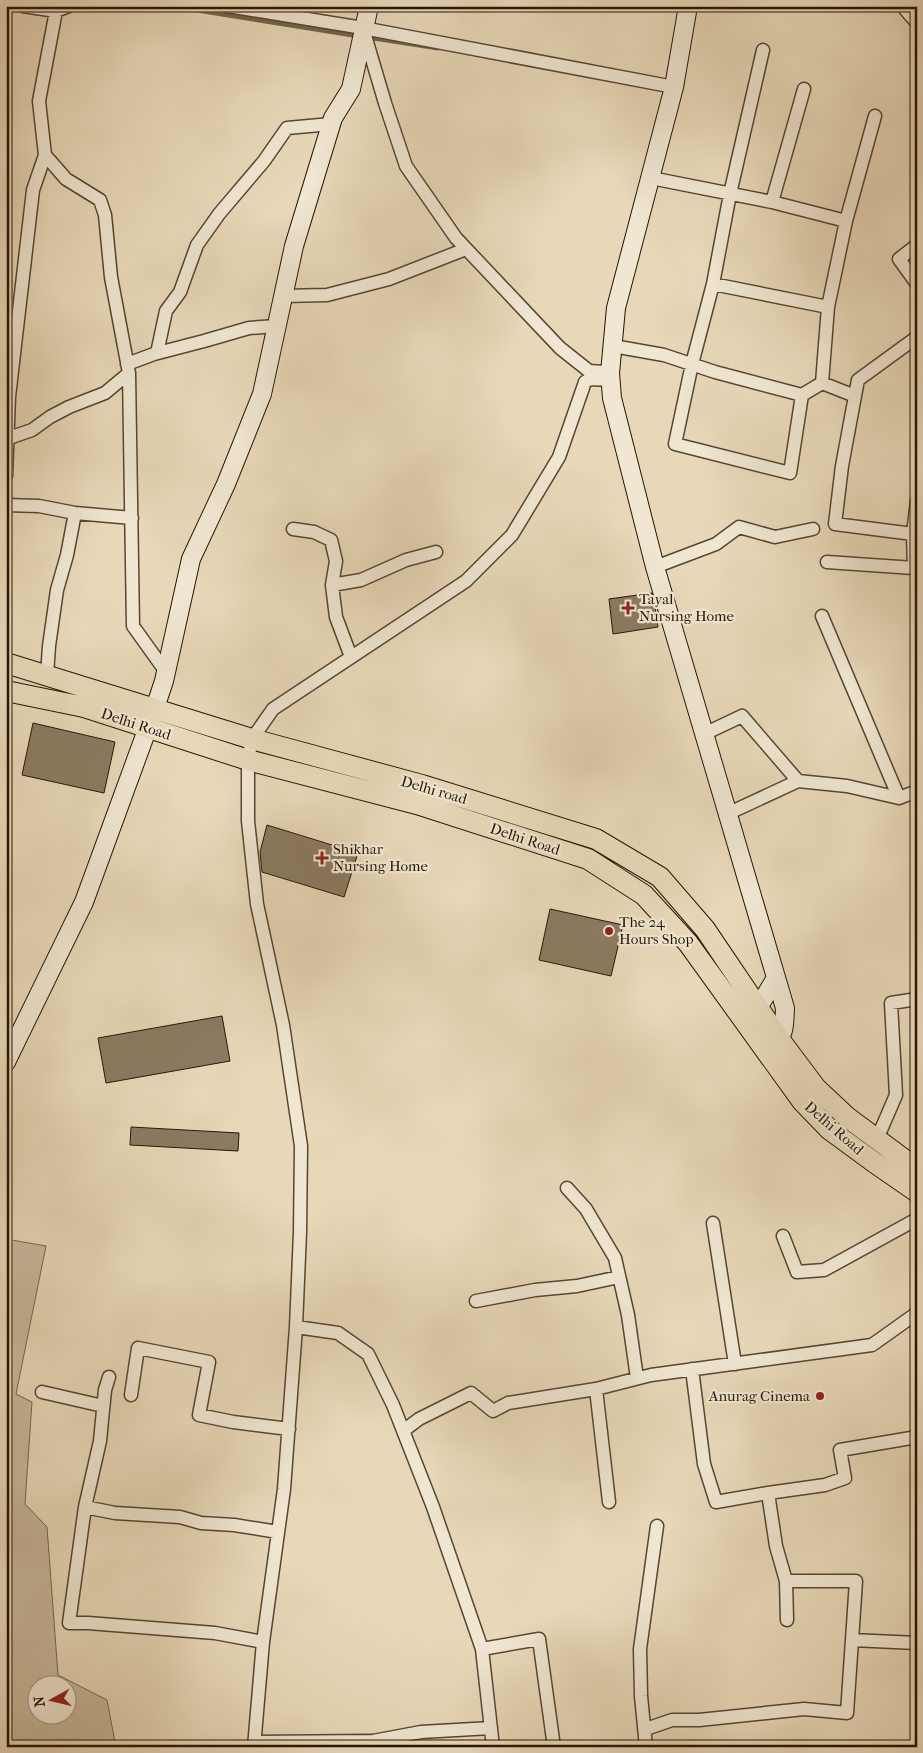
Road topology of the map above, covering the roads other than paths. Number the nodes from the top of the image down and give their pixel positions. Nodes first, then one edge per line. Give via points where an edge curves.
1 (23, 6) edge
2 (69, 6) edge
3 (228, 6) edge
4 (369, 6) edge
5 (688, 6) edge
6 (56, 11) junction
7 (363, 34) junction
8 (762, 50) dead end
9 (674, 87) junction
10 (804, 89) dead end
11 (875, 116) dead end
12 (331, 124) junction
13 (45, 155) junction
14 (651, 178) junction
15 (730, 194) junction
16 (772, 202) junction
17 (846, 220) junction
18 (917, 245) edge
19 (466, 249) junction
20 (713, 284) junction
21 (917, 284) edge
22 (283, 296) junction
23 (828, 307) junction
24 (276, 326) junction
25 (917, 337) edge
26 (613, 346) junction
27 (157, 353) junction
28 (692, 364) junction
29 (128, 369) junction
30 (611, 376) junction
31 (822, 383) junction
32 (802, 394) junction
33 (855, 396) junction
34 (7, 439) edge
35 (6, 476) edge
36 (917, 501) edge
37 (6, 505) edge
38 (74, 513) junction
39 (132, 518) junction
40 (293, 529) dead end
41 (813, 529) dead end
42 (914, 538) edge
43 (436, 552) dead end
44 (827, 562) dead end
45 (655, 567) junction
46 (915, 568) edge
47 (332, 585) junction
48 (822, 616) dead end
49 (351, 657) junction
50 (6, 663) edge
51 (166, 672) junction
52 (48, 675) junction
53 (6, 691) edge
54 (155, 708) junction
55 (148, 728) junction
56 (704, 734) junction
57 (252, 739) junction
58 (248, 760) junction
59 (798, 781) junction
60 (917, 792) edge
61 (899, 798) junction
62 (727, 814) junction
63 (776, 978) junction
64 (917, 999) edge
65 (759, 1006) junction
66 (742, 1018) junction
67 (773, 1045) junction
68 (6, 1062) edge
69 (877, 1139) junction
70 (917, 1168) edge
71 (567, 1188) dead end
72 (917, 1192) edge
73 (917, 1219) edge
74 (713, 1223) dead end
75 (783, 1236) dead end
76 (619, 1278) junction
77 (476, 1301) dead end
78 (917, 1313) edge
79 (296, 1327) junction
80 (735, 1364) junction
81 (692, 1370) junction
82 (109, 1377) dead end
83 (637, 1378) junction
84 (596, 1389) junction
85 (42, 1392) dead end
86 (131, 1395) dead end
87 (103, 1406) junction
88 (289, 1429) junction
89 (403, 1431) junction
90 (917, 1437) edge
91 (768, 1493) junction
92 (609, 1502) dead end
93 (85, 1507) junction
94 (657, 1526) dead end
95 (278, 1532) junction
96 (786, 1581) junction
97 (787, 1620) dead end
98 (852, 1640) junction
99 (262, 1642) junction
100 (917, 1643) edge
101 (482, 1649) junction
102 (491, 1728) junction
103 (646, 1729) junction
104 (254, 1744) edge
105 (493, 1747) edge
106 (554, 1747) edge
107 (646, 1747) edge

1 - 6 street
2 - 6 street
3 - 7 street
4 - 7 main road
5 - 9 main road
6 - 13 street via 39,101
7 - 9 street
7 - 12 main road via 350,89
7 - 19 street via 406,166
8 - 15 street
9 - 14 main road
10 - 16 street
11 - 17 street
12 - 22 main road via 294,246
12 - 27 street via 287,128 219,214 198,245 180,292 166,311
13 - 29 street via 66,179 100,200
13 - 34 street via 33,190
14 - 15 street
14 - 26 main road via 616,308
15 - 16 street
15 - 20 street
16 - 17 street
17 - 23 street
18 - 21 street via 899,259
19 - 22 street via 389,279 336,293
19 - 30 street via 560,348 590,370
20 - 23 street
20 - 28 street
22 - 24 main road
23 - 31 street
24 - 27 street via 250,328
24 - 51 main road via 262,394 226,484 191,559
25 - 33 street via 858,380
26 - 28 street via 664,355
26 - 30 main road
27 - 29 street
28 - 32 street
28 - 32 street via 675,444 790,473
29 - 34 street via 106,393
29 - 39 street
30 - 45 main road via 612,398
30 - 49 street via 586,382 560,457 512,535 466,581
31 - 32 street
31 - 33 street
33 - 42 street via 835,524
34 - 35 street
36 - 42 street
37 - 38 street via 39,506
38 - 39 street
38 - 52 street via 57,590
39 - 51 street via 133,626
40 - 47 street via 314,532 331,540 336,561
41 - 45 street via 775,537 738,527 716,544
42 - 46 street
43 - 47 street via 406,560 361,580
44 - 46 street
45 - 56 main road
47 - 49 street via 336,617
48 - 61 street
49 - 57 street via 273,709
50 - 52 main road, Delhi road
51 - 54 main road
52 - 54 main road, Delhi road
53 - 55 main road, Delhi Road via 84,708
54 - 55 main road
54 - 57 main road, Delhi road
55 - 58 main road, Delhi Road
55 - 68 main road via 84,902
56 - 59 street via 742,716
56 - 62 main road
57 - 58 street
57 - 65 main road, Delhi road via 422,785 596,839 660,877 705,929
58 - 66 main road, Delhi Road via 417,804 588,859 644,895 688,943
58 - 79 street via 248,820 257,904 283,1025 301,1146
59 - 61 street via 847,786
59 - 62 street
60 - 61 street
62 - 63 main road
63 - 65 main road
63 - 67 main road via 785,1008 784,1026
64 - 69 street via 891,1003 896,1095
65 - 66 main road
65 - 67 main road, Delhi road
66 - 67 main road, Delhi Road
67 - 69 main road, Delhi Road via 847,1117
67 - 72 main road, Delhi Road via 802,1101 830,1130
69 - 70 main road, Delhi Road
71 - 76 street via 586,1209 615,1258
73 - 75 street via 824,1270 797,1272
74 - 80 street
76 - 77 street
76 - 83 street
78 - 80 street via 872,1345
79 - 88 street
79 - 89 street via 338,1333 368,1354
80 - 81 street
81 - 83 street
81 - 91 street via 704,1464 716,1502
82 - 87 street
83 - 84 street
84 - 89 street via 508,1403 493,1411 471,1393
84 - 92 street
85 - 87 street
86 - 88 street via 138,1348 209,1362 199,1415
87 - 93 street via 100,1441
88 - 95 street
89 - 101 street
90 - 91 street via 840,1450 846,1478
91 - 96 street via 776,1546
93 - 95 street
93 - 99 street via 69,1623 215,1633
94 - 103 street via 640,1650
95 - 99 street
96 - 97 street
96 - 98 street via 856,1581
98 - 100 street
98 - 103 street via 847,1713 804,1709 672,1720
99 - 104 street
101 - 102 street
101 - 106 street via 539,1639
102 - 104 street via 421,1732 374,1741
102 - 105 street
103 - 107 street

